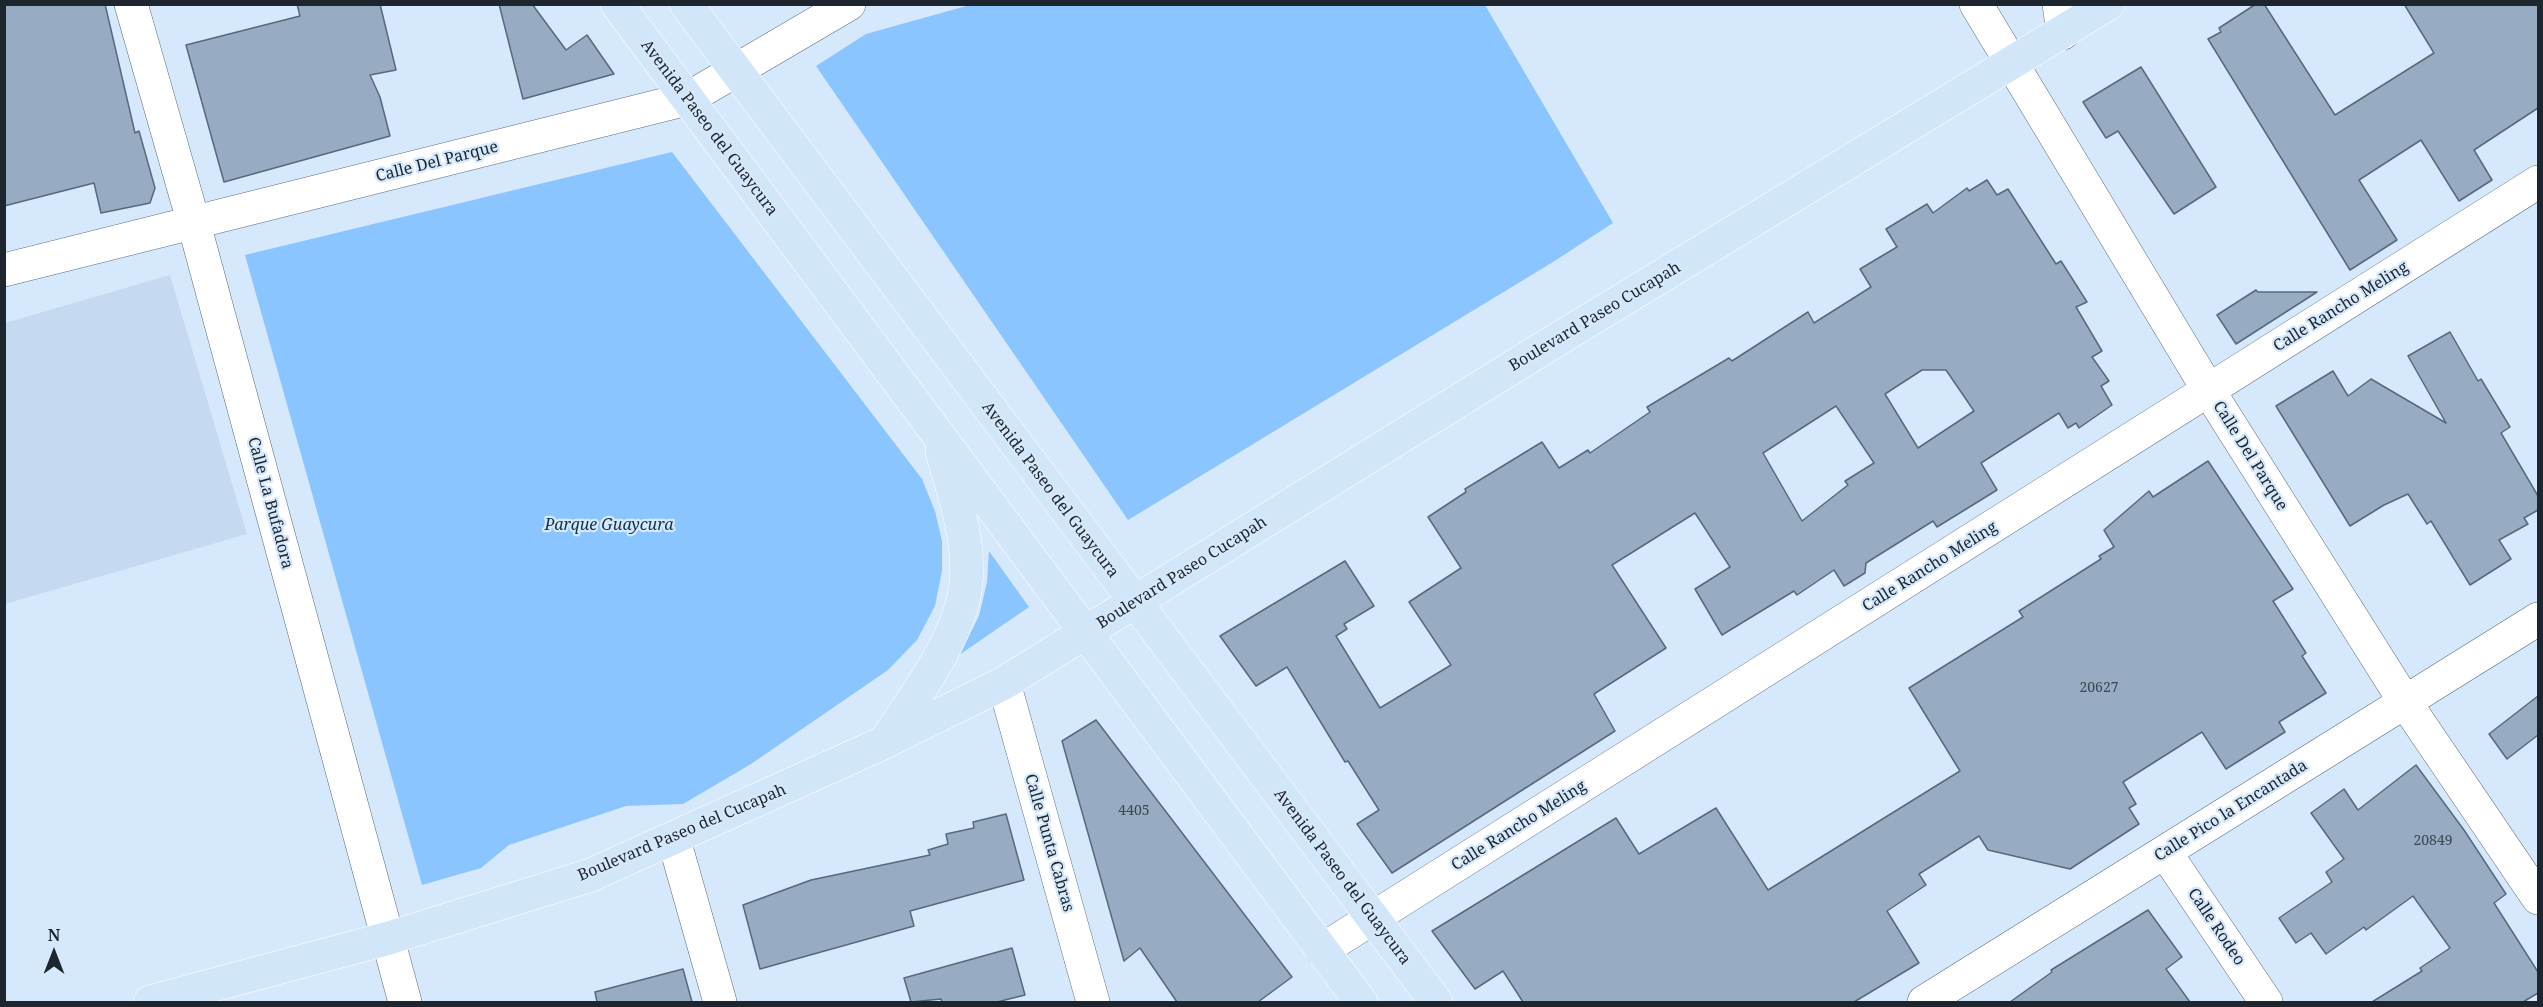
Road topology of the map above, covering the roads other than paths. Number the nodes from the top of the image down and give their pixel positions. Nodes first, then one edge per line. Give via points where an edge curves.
1 (131, 4) edge
2 (617, 4) edge
3 (686, 4) edge
4 (849, 4) edge
5 (1976, 4) edge
6 (2108, 4) edge
7 (2061, 19) edge
8 (2014, 63) junction
9 (734, 72) junction
10 (687, 99) junction
11 (2538, 182) edge
12 (194, 224) junction
13 (4, 270) edge
14 (2209, 391) junction
15 (936, 433) junction
16 (1135, 603) junction
17 (2538, 619) edge
18 (1086, 633) junction
19 (1004, 683) junction
20 (2405, 702) junction
21 (885, 742) junction
22 (674, 840) junction
23 (2165, 852) junction
24 (2538, 898) edge
25 (1373, 918) junction
26 (388, 938) junction
27 (1322, 950) junction
28 (150, 1002) edge
29 (405, 1002) edge
30 (720, 1002) edge
31 (1093, 1002) edge
32 (1360, 1002) edge
33 (1436, 1002) edge
34 (1924, 1002) edge
35 (2266, 1002) edge

1 - 12 street, Calle La Bufadora
2 - 10 main road, Avenida Paseo del Guaycura
3 - 9 main road, Avenida Paseo del Guaycura
4 - 9 street, Calle Del Parque
5 - 8 street, Calle Del Parque
6 - 7 main road, Boulevard Paseo Cucapah
7 - 8 main road, Boulevard Paseo Cucapah
8 - 14 street, Calle Del Parque
8 - 16 main road, Boulevard Paseo Cucapah via 1550,344
9 - 10 street, Calle Del Parque
9 - 16 main road, Avenida Paseo del Guaycura
10 - 12 street, Calle Del Parque
10 - 15 main road, Avenida Paseo del Guaycura
11 - 14 street, Calle Rancho Meling
12 - 13 street, Calle Del Parque
12 - 26 street, Calle La Bufadora
14 - 20 street, Calle Del Parque
14 - 25 street, Calle Rancho Meling
15 - 18 main road, Avenida Paseo del Guaycura
15 - 21 main road via 958,508 965,544 966,583 952,629
16 - 18 main road, Boulevard Paseo Cucapah
16 - 25 main road, Avenida Paseo del Guaycura
17 - 20 street, Calle Pico la Encantada
18 - 19 main road, Boulevard Paseo del Cucapah
18 - 27 main road, Avenida Paseo del Guaycura
19 - 21 main road, Boulevard Paseo del Cucapah
19 - 31 street, Calle Punta Cabras
20 - 23 street, Calle Pico la Encantada
20 - 24 street, Calle Del Parque
21 - 22 main road, Boulevard Paseo del Cucapah
22 - 26 main road, Boulevard Paseo del Cucapah via 591,875
22 - 30 street
23 - 34 street, Calle Pico la Encantada
23 - 35 street, Calle Rodeo
25 - 27 street, Calle Rancho Meling
25 - 33 main road, Avenida Paseo del Guaycura
26 - 28 main road, Boulevard Paseo del Cucapah
26 - 29 street, Calle La Bufadora
27 - 32 main road, Avenida Paseo del Guaycura

